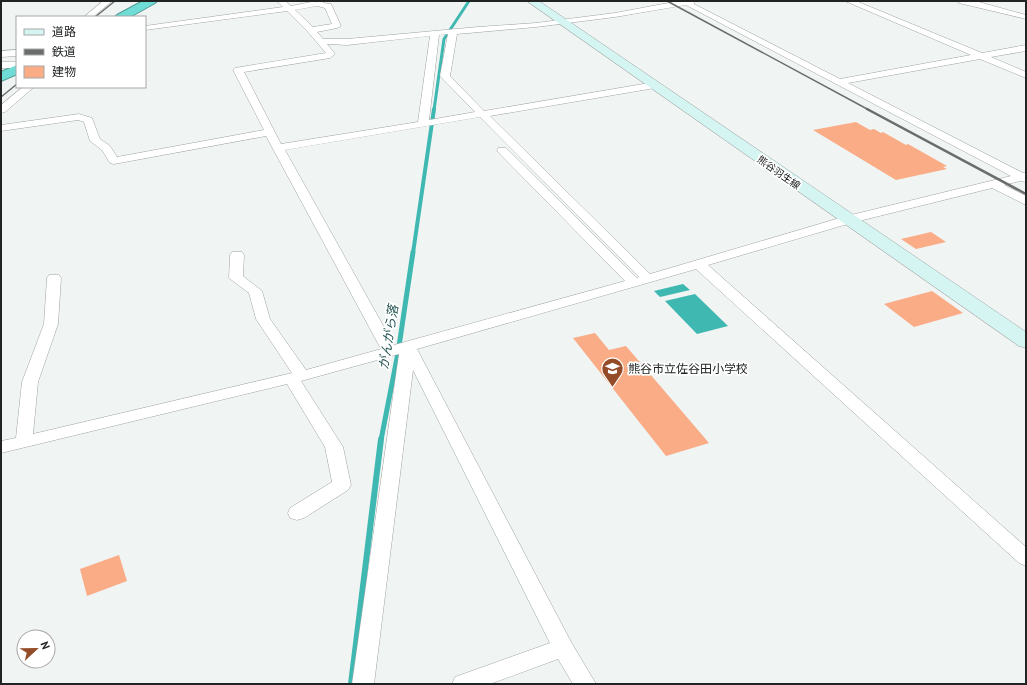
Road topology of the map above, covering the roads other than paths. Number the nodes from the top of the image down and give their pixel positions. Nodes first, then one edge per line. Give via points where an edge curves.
1 (108, 1) edge
2 (151, 1) edge
3 (281, 1) edge
4 (532, 1) edge
5 (697, 1) edge
6 (849, 1) edge
7 (962, 1) edge
8 (685, 2) edge
9 (318, 3) edge
10 (288, 8) junction
11 (1019, 8) dead end
12 (1006, 12) junction
13 (89, 16) edge
14 (122, 16) edge
15 (1026, 17) edge
16 (561, 21) junction
17 (146, 28) edge
18 (311, 30) junction
19 (444, 32) junction
20 (321, 41) junction
21 (1026, 48) edge
22 (16, 53) edge
23 (1, 54) edge
24 (981, 56) junction
25 (1, 65) edge
26 (16, 65) edge
27 (16, 70) edge
28 (1026, 75) edge
29 (445, 76) junction
30 (1, 77) edge
31 (431, 77) junction
32 (839, 82) junction
33 (655, 84) junction
34 (28, 88) edge
35 (1, 110) edge
36 (474, 115) junction
37 (424, 123) junction
38 (1, 128) edge
39 (270, 132) junction
40 (278, 148) junction
41 (1024, 178) edge
42 (994, 184) junction
43 (1026, 201) edge
44 (847, 220) junction
45 (237, 255) dead end
46 (699, 264) junction
47 (54, 278) dead end
48 (648, 279) junction
49 (634, 283) junction
50 (1026, 342) edge
51 (399, 349) junction
52 (297, 377) junction
53 (24, 442) junction
54 (1, 447) edge
55 (297, 513) dead end
56 (1026, 558) edge
57 (563, 648) junction
58 (363, 684) edge
59 (464, 684) edge
60 (585, 684) edge

1 - 13 street
2 - 14 highway
3 - 10 street
4 - 16 main road, 熊谷羽生線
5 - 8 street
6 - 24 street
7 - 12 street
8 - 16 street via 622,14
8 - 32 street
9 - 10 street
9 - 18 street via 328,6 337,26
10 - 17 street
10 - 18 street
11 - 12 street
12 - 15 street
16 - 19 street
16 - 33 main road, 熊谷羽生線
18 - 20 street
19 - 20 street via 347,42
19 - 29 street
19 - 31 street
20 - 39 street via 331,54 328,56 238,70
21 - 24 street
22 - 23 street
24 - 28 street
24 - 32 street
25 - 26 street
27 - 30 highway
29 - 31 street
29 - 36 street
31 - 37 street
32 - 41 street
33 - 36 street
33 - 44 main road, 熊谷羽生線
34 - 35 street
36 - 37 street
36 - 48 street
36 - 49 street
37 - 40 street
38 - 39 street via 79,117 88,120 95,141 106,148 114,161
39 - 40 street
40 - 51 street
41 - 42 street
42 - 43 street
42 - 44 street
44 - 46 street
44 - 50 main road, 熊谷羽生線
45 - 52 street via 236,278 255,291 263,319
46 - 48 street
46 - 56 street
47 - 53 street via 51,324 30,382
48 - 49 street
49 - 51 street
51 - 52 street
51 - 57 street
51 - 58 street
52 - 53 street
52 - 55 street via 334,447 342,486
53 - 54 street
57 - 59 street
57 - 60 street

